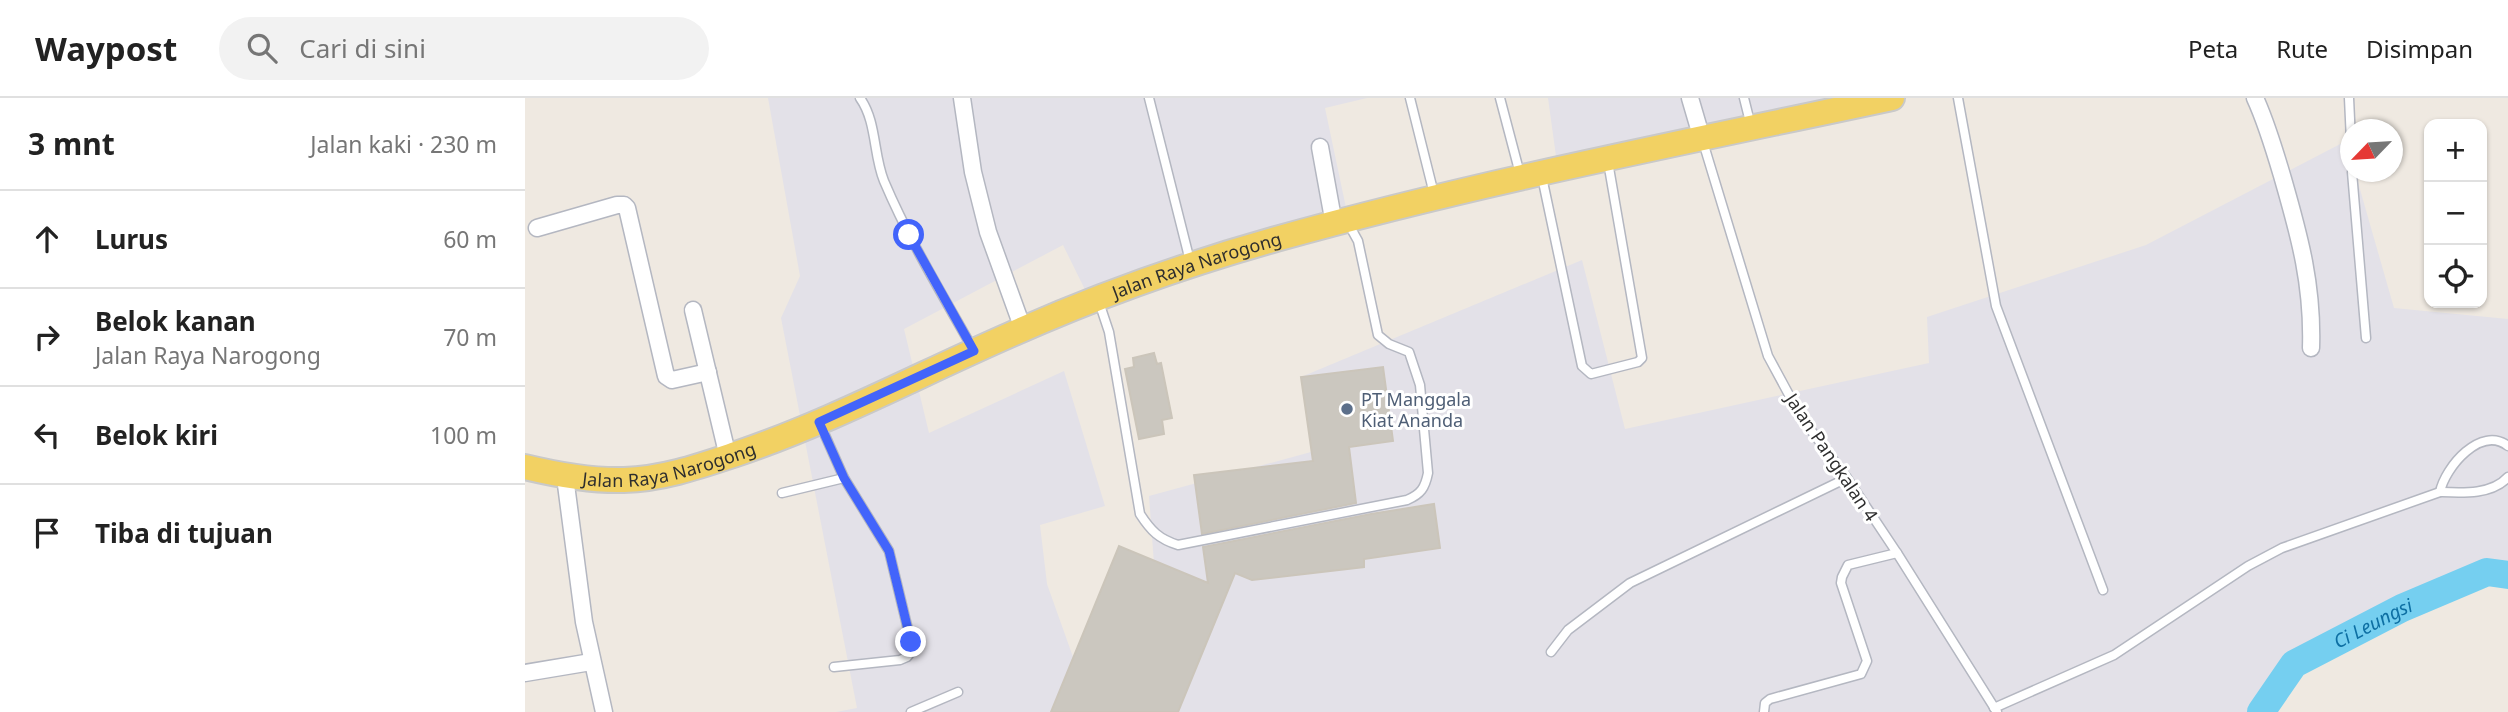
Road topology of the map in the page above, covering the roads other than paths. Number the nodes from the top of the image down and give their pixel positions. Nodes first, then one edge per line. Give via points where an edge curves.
1 (860, 98) edge
2 (962, 98) edge
3 (1149, 98) edge
4 (1411, 98) edge
5 (1500, 98) edge
6 (1690, 98) edge
7 (1744, 98) edge
8 (1892, 98) edge
9 (1958, 98) edge
10 (2255, 98) edge
11 (2349, 98) edge
12 (2349, 119) edge
13 (1751, 128) junction
14 (1702, 139) junction
15 (1320, 147) dead end
16 (1607, 159) junction
17 (1531, 175) junction
18 (2353, 182) edge
19 (1434, 196) junction
20 (1340, 222) junction
21 (537, 228) dead end
22 (1191, 265) junction
23 (1099, 299) junction
24 (694, 310) dead end
25 (1023, 329) junction
26 (2366, 338) dead end
27 (2311, 348) dead end
28 (974, 351) junction
29 (708, 372) junction
30 (819, 422) junction
31 (2508, 446) edge
32 (728, 457) junction
33 (525, 467) edge
34 (565, 477) junction
35 (2508, 477) edge
36 (844, 478) junction
37 (1847, 478) junction
38 (2440, 492) junction
39 (782, 493) dead end
40 (1897, 553) junction
41 (2103, 590) dead end
42 (1551, 652) dead end
43 (591, 662) junction
44 (834, 667) dead end
45 (525, 673) edge
46 (958, 692) dead end
47 (1996, 710) edge
48 (604, 712) edge
49 (911, 712) edge
50 (1764, 712) edge

1 - 28 lane via 870,117 883,177 909,235
2 - 25 street via 988,232
3 - 22 lane
4 - 19 lane
5 - 17 lane
6 - 14 street
7 - 13 lane
8 - 13 main road, Jalan Raya Narogong
9 - 41 lane via 1996,306
10 - 27 street via 2303,247
11 - 12 lane
13 - 14 main road, Jalan Raya Narogong
14 - 16 main road, Jalan Raya Narogong
14 - 37 lane, Jalan Pangkalan 4 via 1768,356 1801,417
15 - 20 street
16 - 17 main road, Jalan Raya Narogong
16 - 17 lane via 1642,358 1591,374 1582,366
17 - 19 main road, Jalan Raya Narogong
18 - 26 lane
19 - 20 main road, Jalan Raya Narogong
20 - 22 main road, Jalan Raya Narogong
20 - 23 lane via 1358,241 1378,335 1409,352 1420,385 1428,473 1418,495 1407,500 1178,545 1162,541 1140,514 1109,332
21 - 29 street via 624,205 666,376 672,380
22 - 23 main road, Jalan Raya Narogong
23 - 25 main road, Jalan Raya Narogong
24 - 29 street
25 - 28 main road, Jalan Raya Narogong
28 - 30 main road, Jalan Raya Narogong
29 - 32 street
30 - 32 main road, Jalan Raya Narogong
30 - 36 lane
31 - 38 lane via 2491,441 2475,446 2455,460
32 - 34 main road, Jalan Raya Narogong via 657,477
33 - 34 main road, Jalan Raya Narogong
34 - 43 street
35 - 38 lane via 2484,490
36 - 39 lane
36 - 44 lane via 889,551 911,652 900,660
37 - 40 lane, Jalan Pangkalan 4
37 - 42 lane via 1630,583 1568,630
38 - 47 lane via 2282,548 2114,655
40 - 47 lane, Jalan Pangkalan 4
40 - 50 lane via 1848,565 1842,576 1867,661 1865,670 1770,699
43 - 45 street
43 - 48 street
46 - 49 lane

